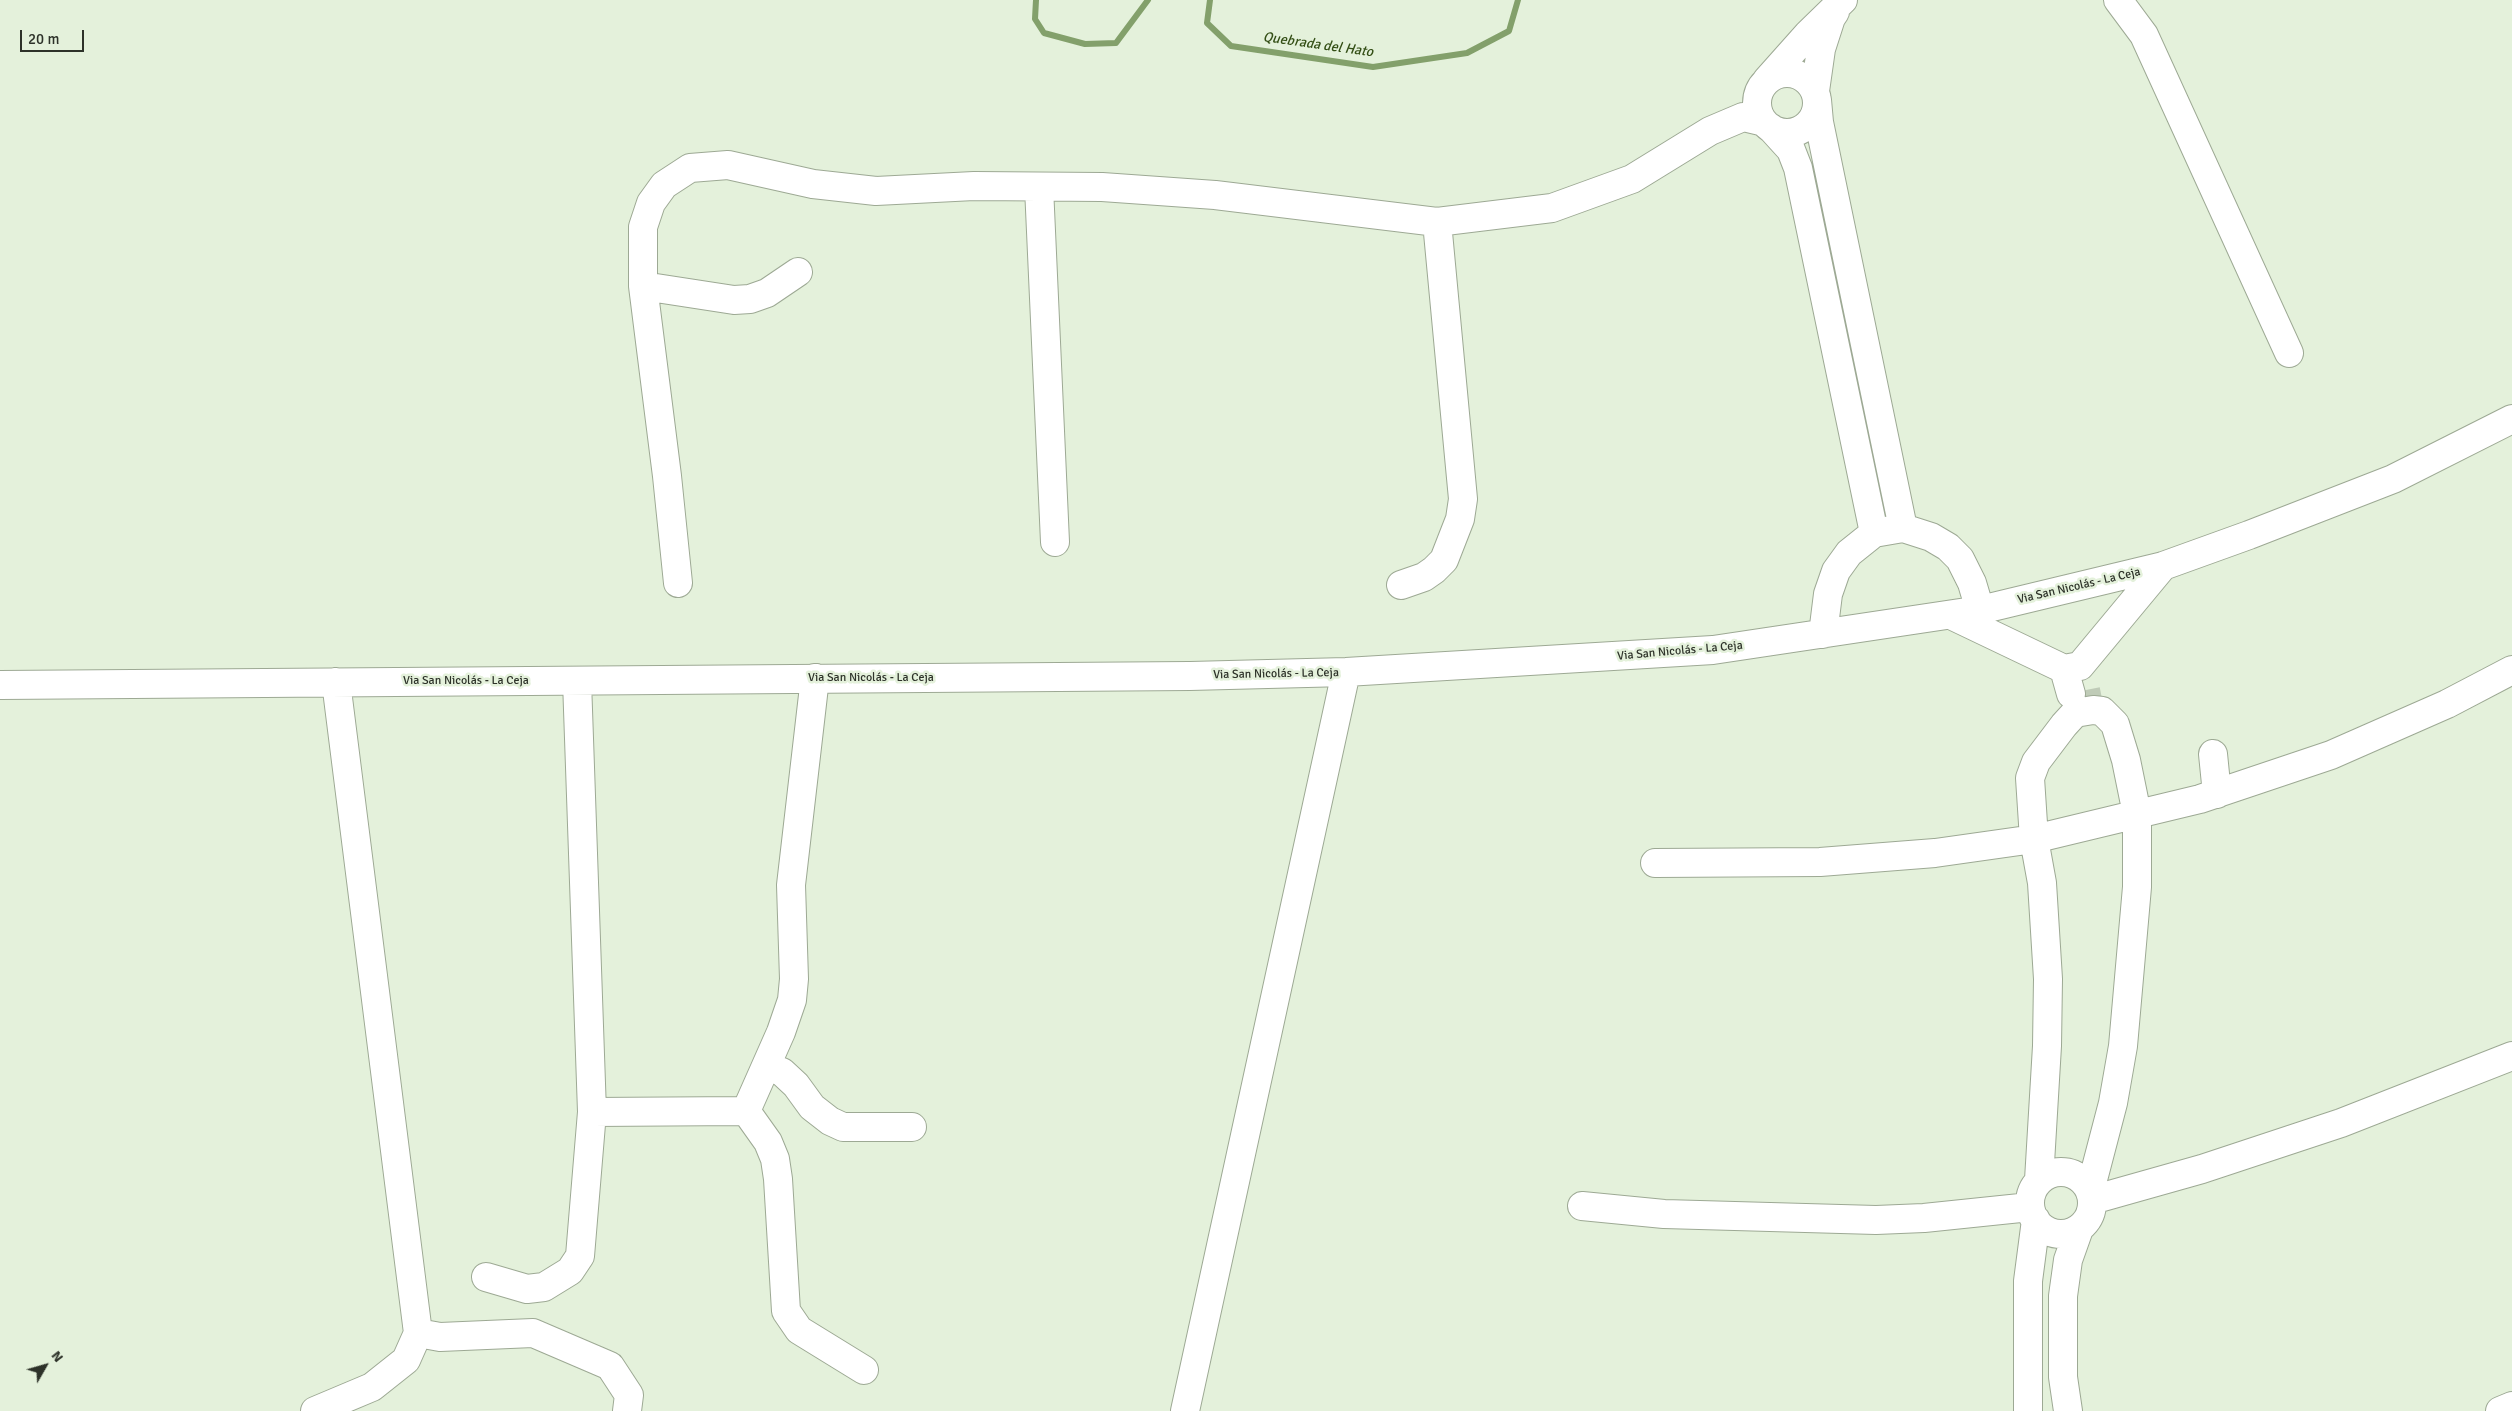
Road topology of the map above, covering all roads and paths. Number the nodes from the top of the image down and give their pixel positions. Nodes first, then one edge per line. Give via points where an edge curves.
1 (1843, 0) edge
2 (2118, 0) edge
3 (1764, 83) junction
4 (1816, 95) junction
5 (1768, 125) junction
6 (1710, 131) junction
7 (1039, 187) junction
8 (1437, 222) junction
9 (798, 272) dead end
10 (643, 286) junction
11 (2289, 353) dead end
12 (2512, 419) edge
13 (1903, 528) junction
14 (1874, 533) junction
15 (1055, 542) dead end
16 (2163, 566) junction
17 (678, 583) dead end
18 (1401, 585) dead end
19 (1980, 610) junction
20 (1951, 615) junction
21 (1822, 634) junction
22 (2512, 670) edge
23 (1346, 672) junction
24 (816, 678) junction
25 (577, 680) junction
26 (336, 682) junction
27 (0, 685) edge
28 (2078, 693) junction
29 (2213, 754) dead end
30 (2217, 794) junction
31 (2137, 814) junction
32 (2034, 839) junction
33 (1655, 863) dead end
34 (2512, 1056) edge
35 (766, 1066) junction
36 (746, 1111) junction
37 (592, 1112) junction
38 (912, 1127) dead end
39 (2039, 1180) junction
40 (2091, 1196) junction
41 (1582, 1206) dead end
42 (2033, 1213) junction
43 (2079, 1229) junction
44 (486, 1277) dead end
45 (418, 1333) junction
46 (864, 1370) dead end
47 (2512, 1406) edge
48 (315, 1411) edge
49 (627, 1411) edge
50 (1185, 1411) edge
51 (2028, 1411) edge
52 (2068, 1411) edge
53 (2500, 1411) edge

1 - 3 street
1 - 4 street via 1831,18 1821,49
2 - 11 street via 2144,35
3 - 4 street via 1775,75 1794,73 1802,76
3 - 5 street via 1757,105
3 - 6 street
4 - 5 street via 1816,110 1807,126 1790,133
4 - 13 street
5 - 6 street via 1743,117
5 - 14 street via 1791,150 1798,168
6 - 8 street via 1632,179 1552,208
7 - 8 street via 1102,187 1215,195
7 - 10 street via 974,186 876,191 813,184 728,165 690,168 664,185 651,203 644,227
7 - 15 street
8 - 18 street via 1463,499 1460,519 1444,560 1424,577
9 - 10 street via 767,293 750,299 734,300
10 - 17 street via 668,476
12 - 16 street, Via San Nicolás - La Ceja via 2393,479
13 - 14 street
13 - 19 street via 1931,537 1960,559
14 - 21 street via 1861,541 1836,571 1828,594
16 - 19 street, Via San Nicolás - La Ceja
16 - 28 street
19 - 20 street, Via San Nicolás - La Ceja
20 - 21 street, Via San Nicolás - La Ceja
20 - 28 street
21 - 23 street, Via San Nicolás - La Ceja via 1713,650
22 - 30 street via 2389,731 2331,755
23 - 24 street, Via San Nicolás - La Ceja
23 - 50 street
24 - 25 street, Via San Nicolás - La Ceja
24 - 35 street via 791,886 792,1000
25 - 26 street, Via San Nicolás - La Ceja
25 - 37 street
26 - 27 street, Via San Nicolás - La Ceja
26 - 45 street
28 - 31 street via 2115,724
28 - 32 street via 2064,725 2032,769
29 - 30 street
30 - 31 street
31 - 32 street
31 - 40 street via 2136,903 2128,1007 2116,1085
32 - 33 street via 1935,853 1820,862
32 - 39 street via 2042,883 2048,979
34 - 40 street via 2341,1123 2202,1169
35 - 36 street
35 - 38 street via 782,1072 812,1107 843,1127
36 - 37 street
36 - 46 street via 768,1142 775,1159 786,1310 799,1330
37 - 44 street via 577,1263 570,1272 544,1287 527,1289
39 - 40 street via 2057,1171 2068,1172 2085,1182
39 - 42 street via 2033,1188
40 - 43 street via 2090,1216
41 - 42 street via 1664,1214 1876,1220
42 - 43 street via 2051,1232 2060,1234
42 - 51 street via 2028,1281
43 - 52 street via 2068,1260 2063,1296 2063,1377
45 - 48 street via 406,1360 372,1387
45 - 49 street via 440,1337 533,1333 610,1366 629,1395
47 - 53 street

